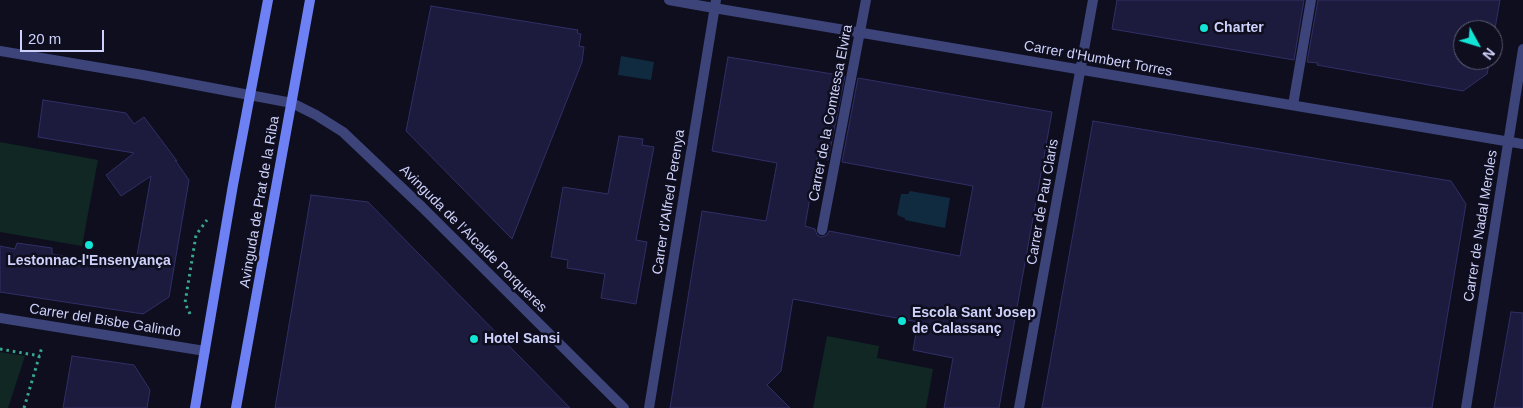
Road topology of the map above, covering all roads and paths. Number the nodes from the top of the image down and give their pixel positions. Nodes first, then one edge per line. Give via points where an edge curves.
1 (268, 0) edge
2 (310, 0) edge
3 (669, 0) edge
4 (866, 0) edge
5 (1093, 0) edge
6 (1311, 0) edge
7 (715, 4) edge
8 (860, 32) junction
9 (1523, 49) edge
10 (0, 51) edge
11 (1081, 70) junction
12 (250, 96) junction
13 (292, 103) junction
14 (1293, 105) junction
15 (1508, 142) junction
16 (1523, 144) edge
17 (822, 230) dead end
18 (0, 318) edge
19 (42, 347) dead end
20 (0, 349) edge
21 (206, 351) junction
22 (40, 356) junction
23 (24, 408) edge
24 (195, 408) edge
25 (236, 408) edge
26 (624, 408) edge
27 (649, 408) edge
28 (1019, 408) edge
29 (1466, 408) edge

1 - 12 main road, Avinguda de Prat de la Riba
2 - 13 main road, Avinguda de Prat de la Riba
3 - 7 street, Carrer d'Humbert Torres
4 - 8 street, Carrer de la Comtessa Elvira
5 - 11 street, Carrer de Pau Claris
6 - 14 street
7 - 8 street, Carrer d'Humbert Torres
7 - 27 street, Carrer d'Alfred Perenya
8 - 11 street, Carrer d'Humbert Torres
8 - 17 street, Carrer de la Comtessa Elvira
9 - 15 street, Carrer de Nadal Meroles
10 - 12 street, Avinguda de l'Alcalde Porqueres
11 - 14 street, Carrer d'Humbert Torres
11 - 28 street, Carrer de Pau Claris
12 - 13 street, Avinguda de l'Alcalde Porqueres
12 - 21 main road, Avinguda de Prat de la Riba
13 - 25 main road, Avinguda de Prat de la Riba
13 - 26 street, Avinguda de l'Alcalde Porqueres via 343,132
14 - 15 street, Carrer d'Humbert Torres
15 - 16 street, Carrer d'Humbert Torres
15 - 29 street, Carrer de Nadal Meroles
18 - 21 street, Carrer del Bisbe Galindo
19 - 22 path
20 - 22 path
21 - 24 main road, Avinguda de Prat de la Riba
22 - 23 path

